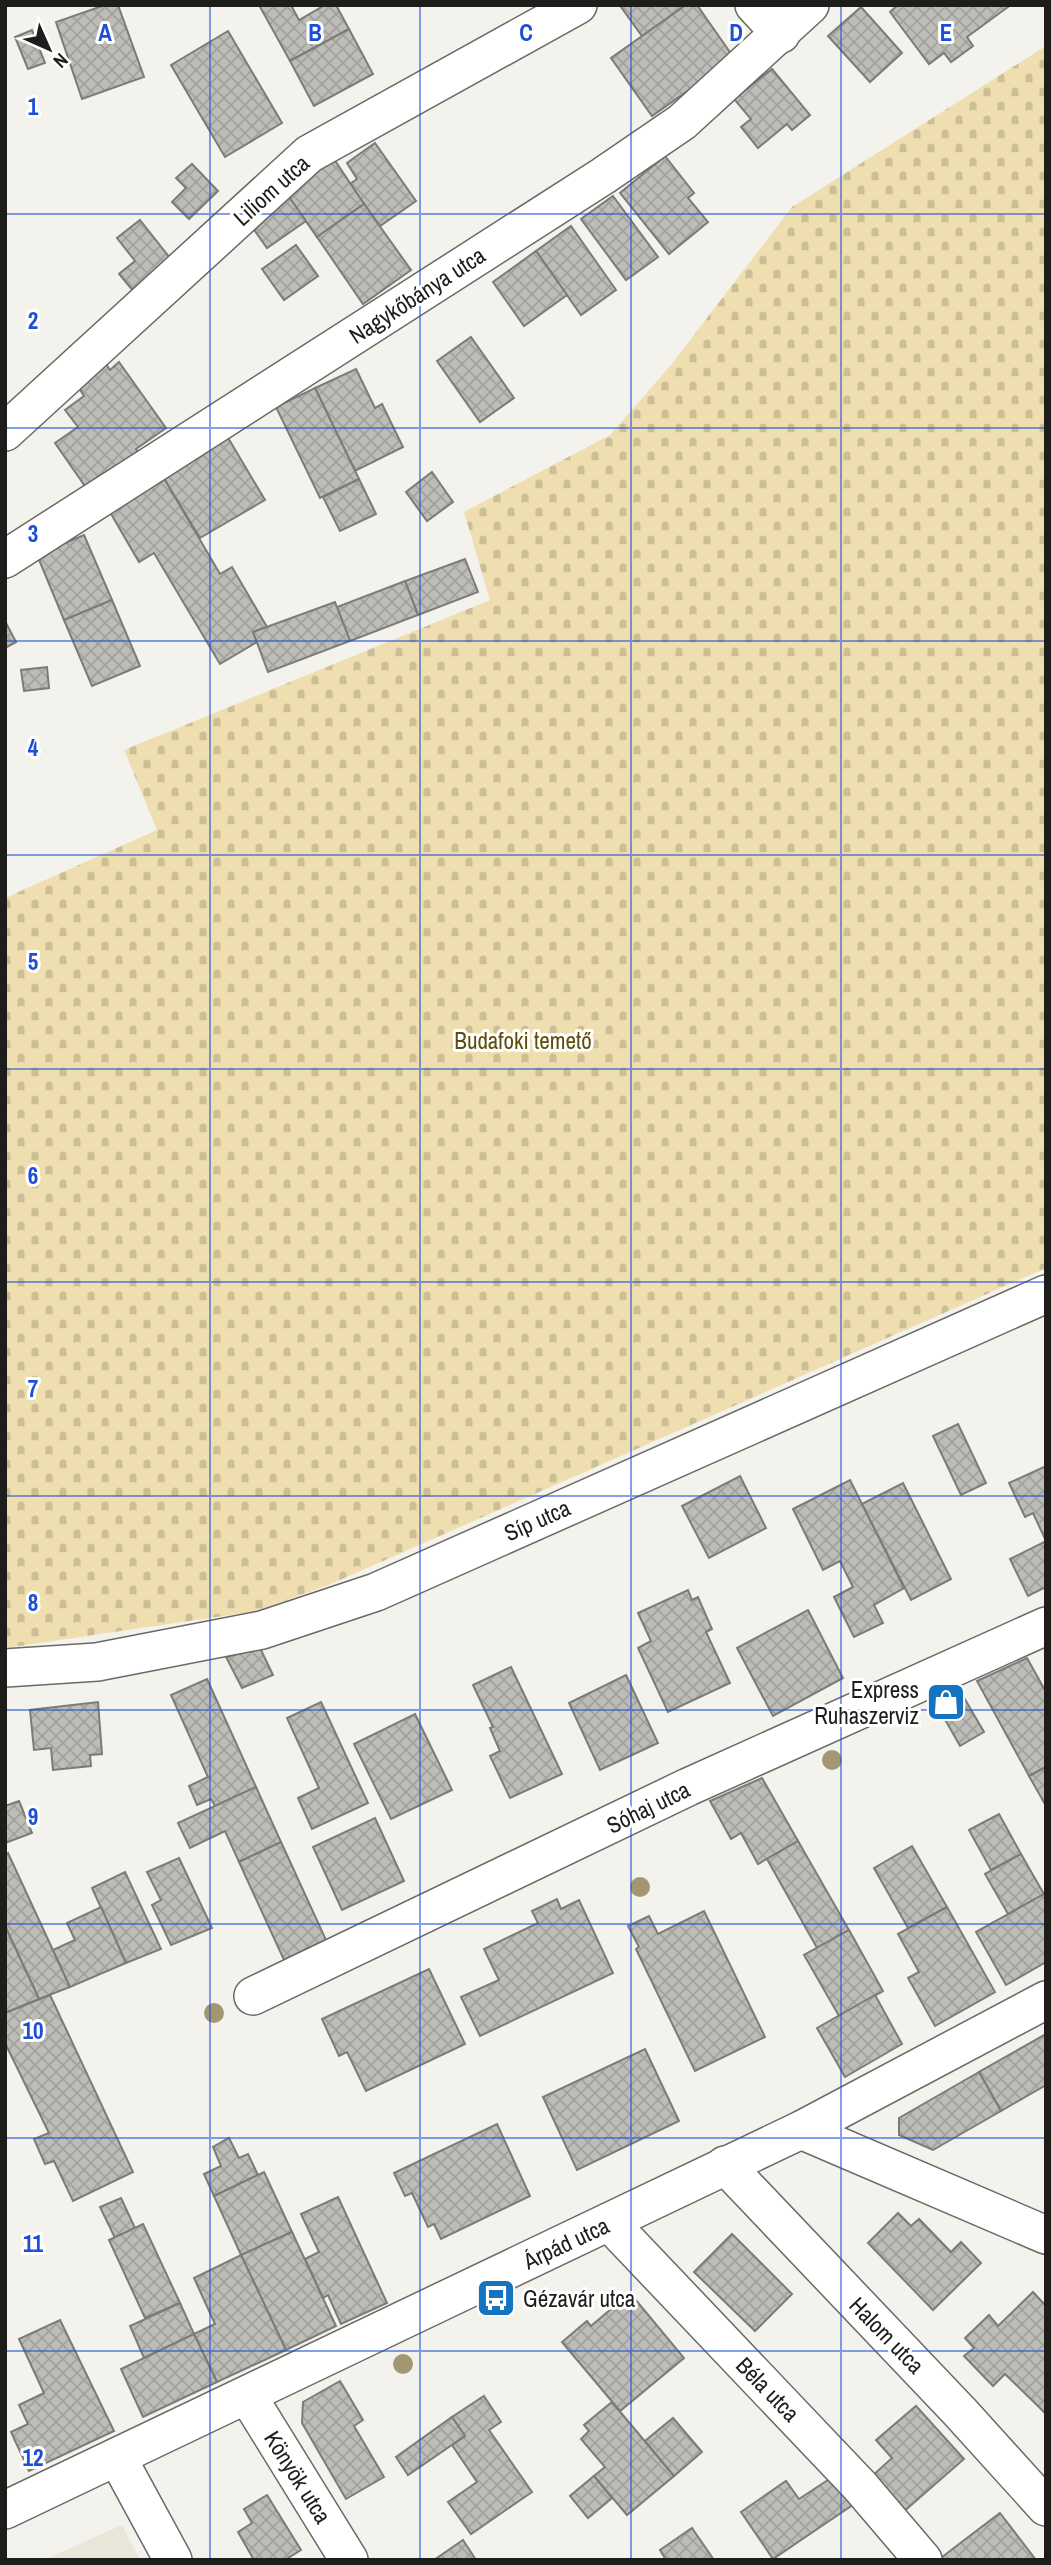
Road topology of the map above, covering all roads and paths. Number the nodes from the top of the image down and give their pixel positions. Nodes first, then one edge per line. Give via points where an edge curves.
1 (578, 5) edge
2 (754, 5) edge
3 (810, 5) edge
4 (781, 34) junction
5 (5, 432) edge
6 (5, 559) edge
7 (1046, 1294) edge
8 (1046, 1626) edge
9 (5, 1668) edge
10 (253, 1996) dead end
11 (1046, 2000) edge
12 (801, 2130) junction
13 (725, 2165) junction
14 (609, 2222) junction
15 (1046, 2235) edge
16 (247, 2395) junction
17 (117, 2457) junction
18 (1046, 2507) edge
19 (5, 2510) edge
20 (173, 2560) edge
21 (349, 2560) edge
22 (923, 2560) edge

1 - 5 street, Liliom utca via 310,154
2 - 4 street
3 - 4 street, Nagykőbánya utca
4 - 6 street, Nagykőbánya utca via 682,122 603,176
7 - 9 street, Síp utca via 376,1592 261,1630 97,1662
8 - 10 street, Sóhaj utca via 688,1787
11 - 12 street, Árpád utca
12 - 13 street, Árpád utca
12 - 15 street
13 - 14 street, Árpád utca
13 - 18 street, Halom utca
14 - 16 street, Árpád utca
14 - 22 street, Béla utca via 860,2486
16 - 17 street, Árpád utca
16 - 21 street, Könyök utca
17 - 19 street, Árpád utca
17 - 20 street

